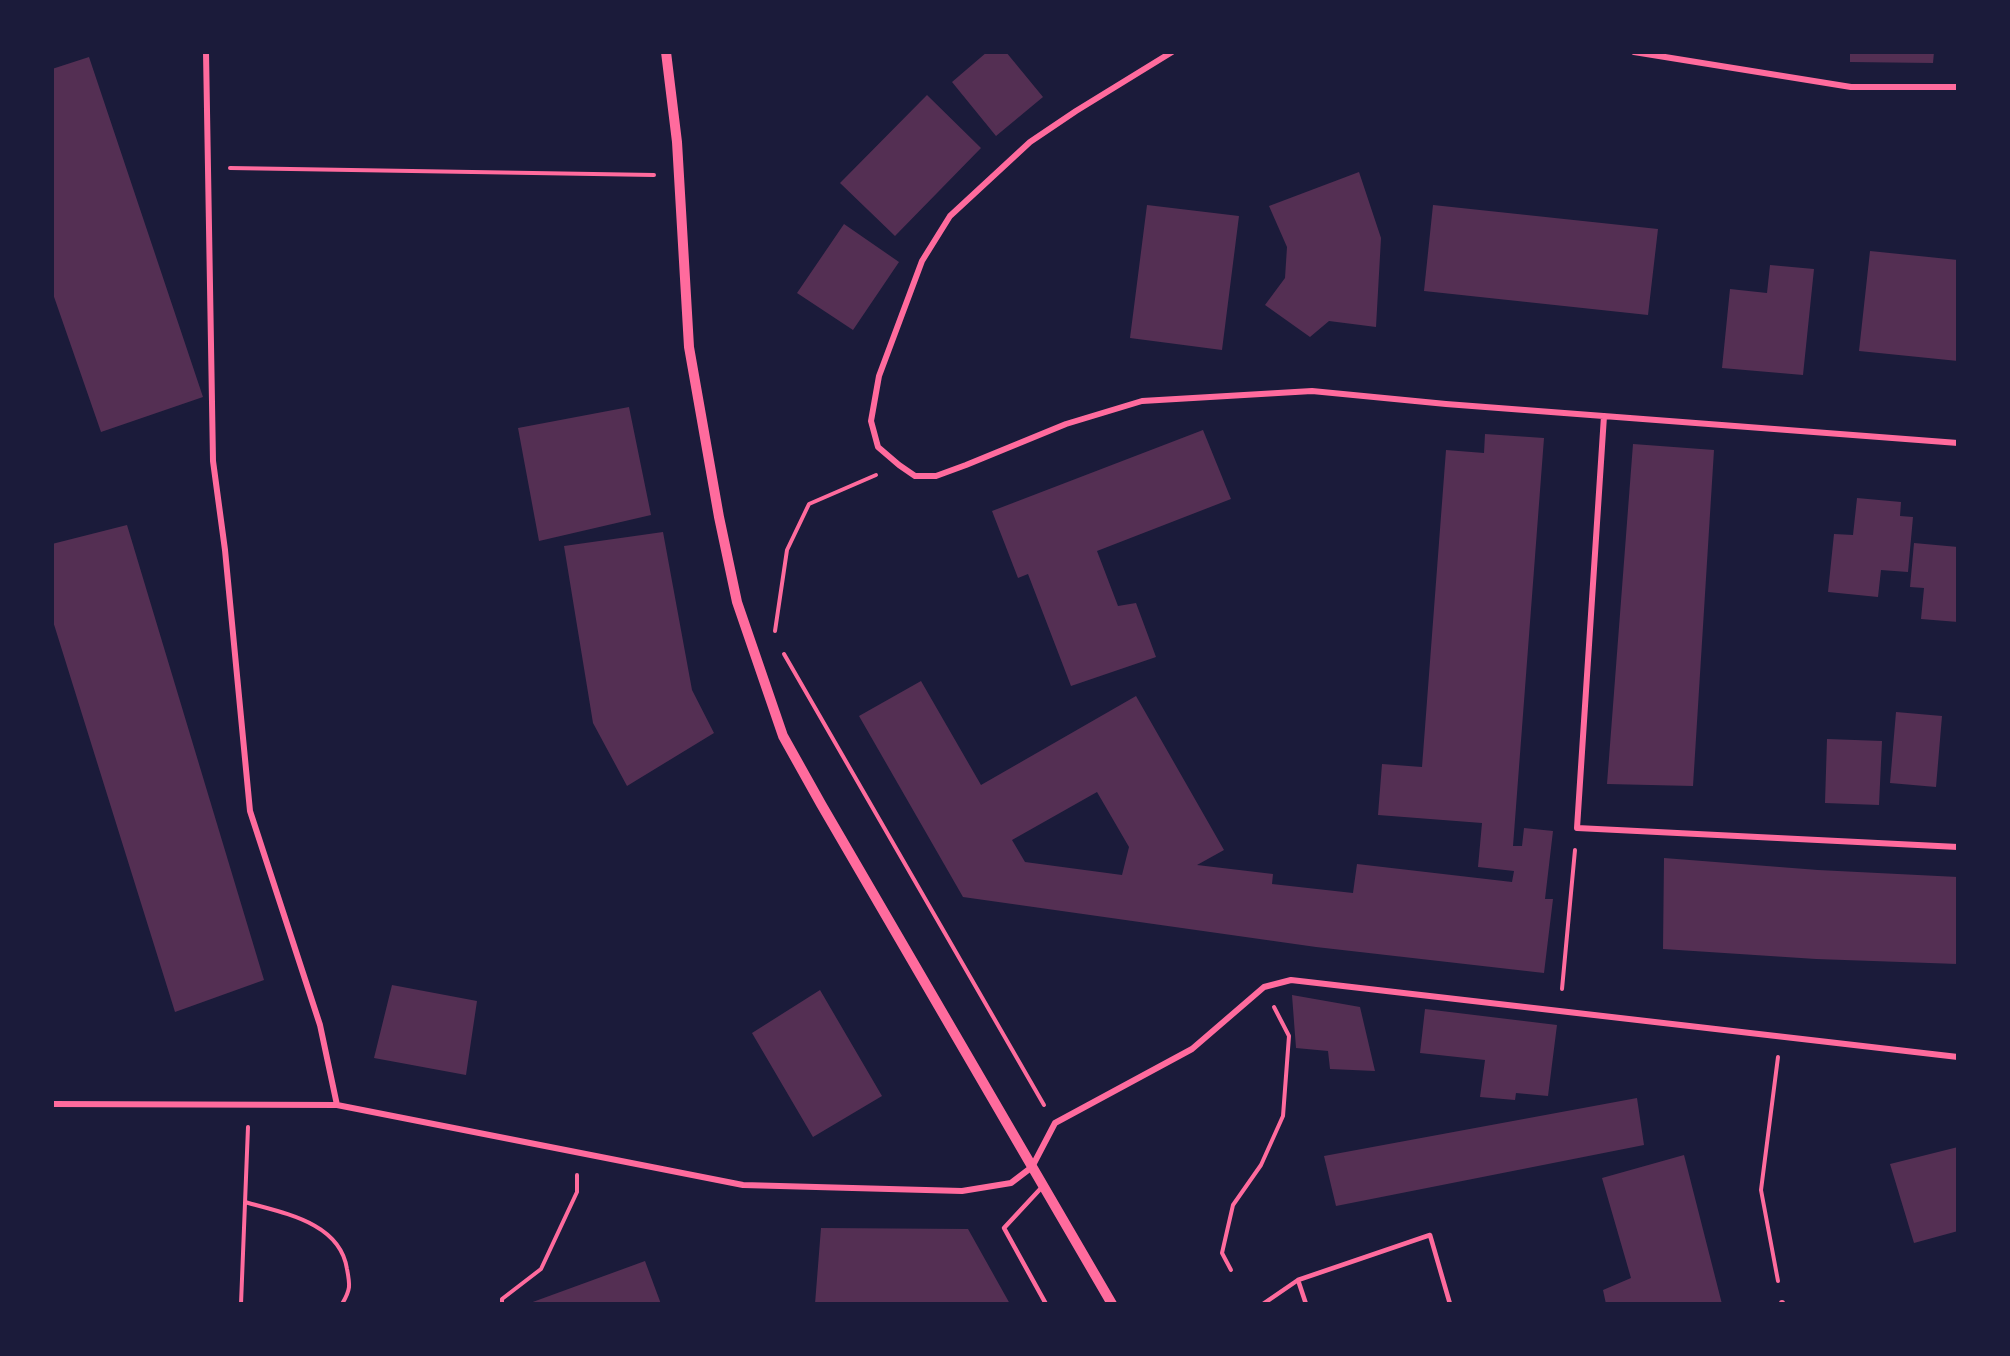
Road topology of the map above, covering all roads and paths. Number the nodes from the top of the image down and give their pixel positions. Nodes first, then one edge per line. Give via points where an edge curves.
1 (206, 52) edge
2 (666, 52) edge
3 (1172, 52) edge
4 (1634, 52) edge
5 (1958, 87) edge
6 (208, 168) junction
7 (679, 176) junction
8 (1604, 416) junction
9 (1958, 443) edge
10 (899, 465) junction
11 (774, 638) dead end
12 (780, 648) dead end
13 (1577, 828) junction
14 (1958, 847) edge
15 (1264, 987) junction
16 (1560, 1011) junction
17 (1781, 1036) junction
18 (1958, 1057) edge
19 (52, 1104) edge
20 (250, 1105) junction
21 (337, 1105) junction
22 (1055, 1124) junction
23 (578, 1153) junction
24 (1032, 1167) junction
25 (1043, 1186) junction
26 (245, 1202) junction
27 (1231, 1269) dead end
28 (1298, 1280) junction
29 (1782, 1303) edge
30 (241, 1304) edge
31 (342, 1304) edge
32 (502, 1304) edge
33 (1046, 1304) edge
34 (1112, 1304) edge
35 (1263, 1304) edge
36 (1306, 1304) edge
37 (1450, 1304) edge

1 - 6 street
2 - 7 street
3 - 10 street via 1030,142 950,216 922,261 879,376 871,421 878,447
4 - 5 street via 1851,87
6 - 7 path
6 - 21 street via 213,461 250,812 320,1025
7 - 24 street via 689,347 719,517 737,602 783,736
8 - 9 street
8 - 10 street via 1312,391 1207,396 1142,401 1066,424 936,476 915,476
8 - 13 street
10 - 11 path via 809,504 787,550
12 - 22 path
13 - 14 street
13 - 16 path
15 - 16 street via 1292,980
15 - 22 street via 1192,1049
15 - 27 path via 1289,1036 1283,1116 1262,1165 1233,1205 1222,1252
16 - 17 street
17 - 18 street
17 - 29 path via 1761,1190
19 - 20 street
20 - 21 street
20 - 26 path
21 - 23 street
22 - 24 street
23 - 24 street via 754,1186 962,1191 1011,1183
23 - 32 path via 577,1192 541,1269 502,1299
24 - 25 street
25 - 33 lane via 1004,1228
25 - 34 street
26 - 30 path
26 - 31 path via 309,1221 338,1243 350,1289
28 - 35 lane
28 - 36 lane
28 - 37 lane via 1430,1235

